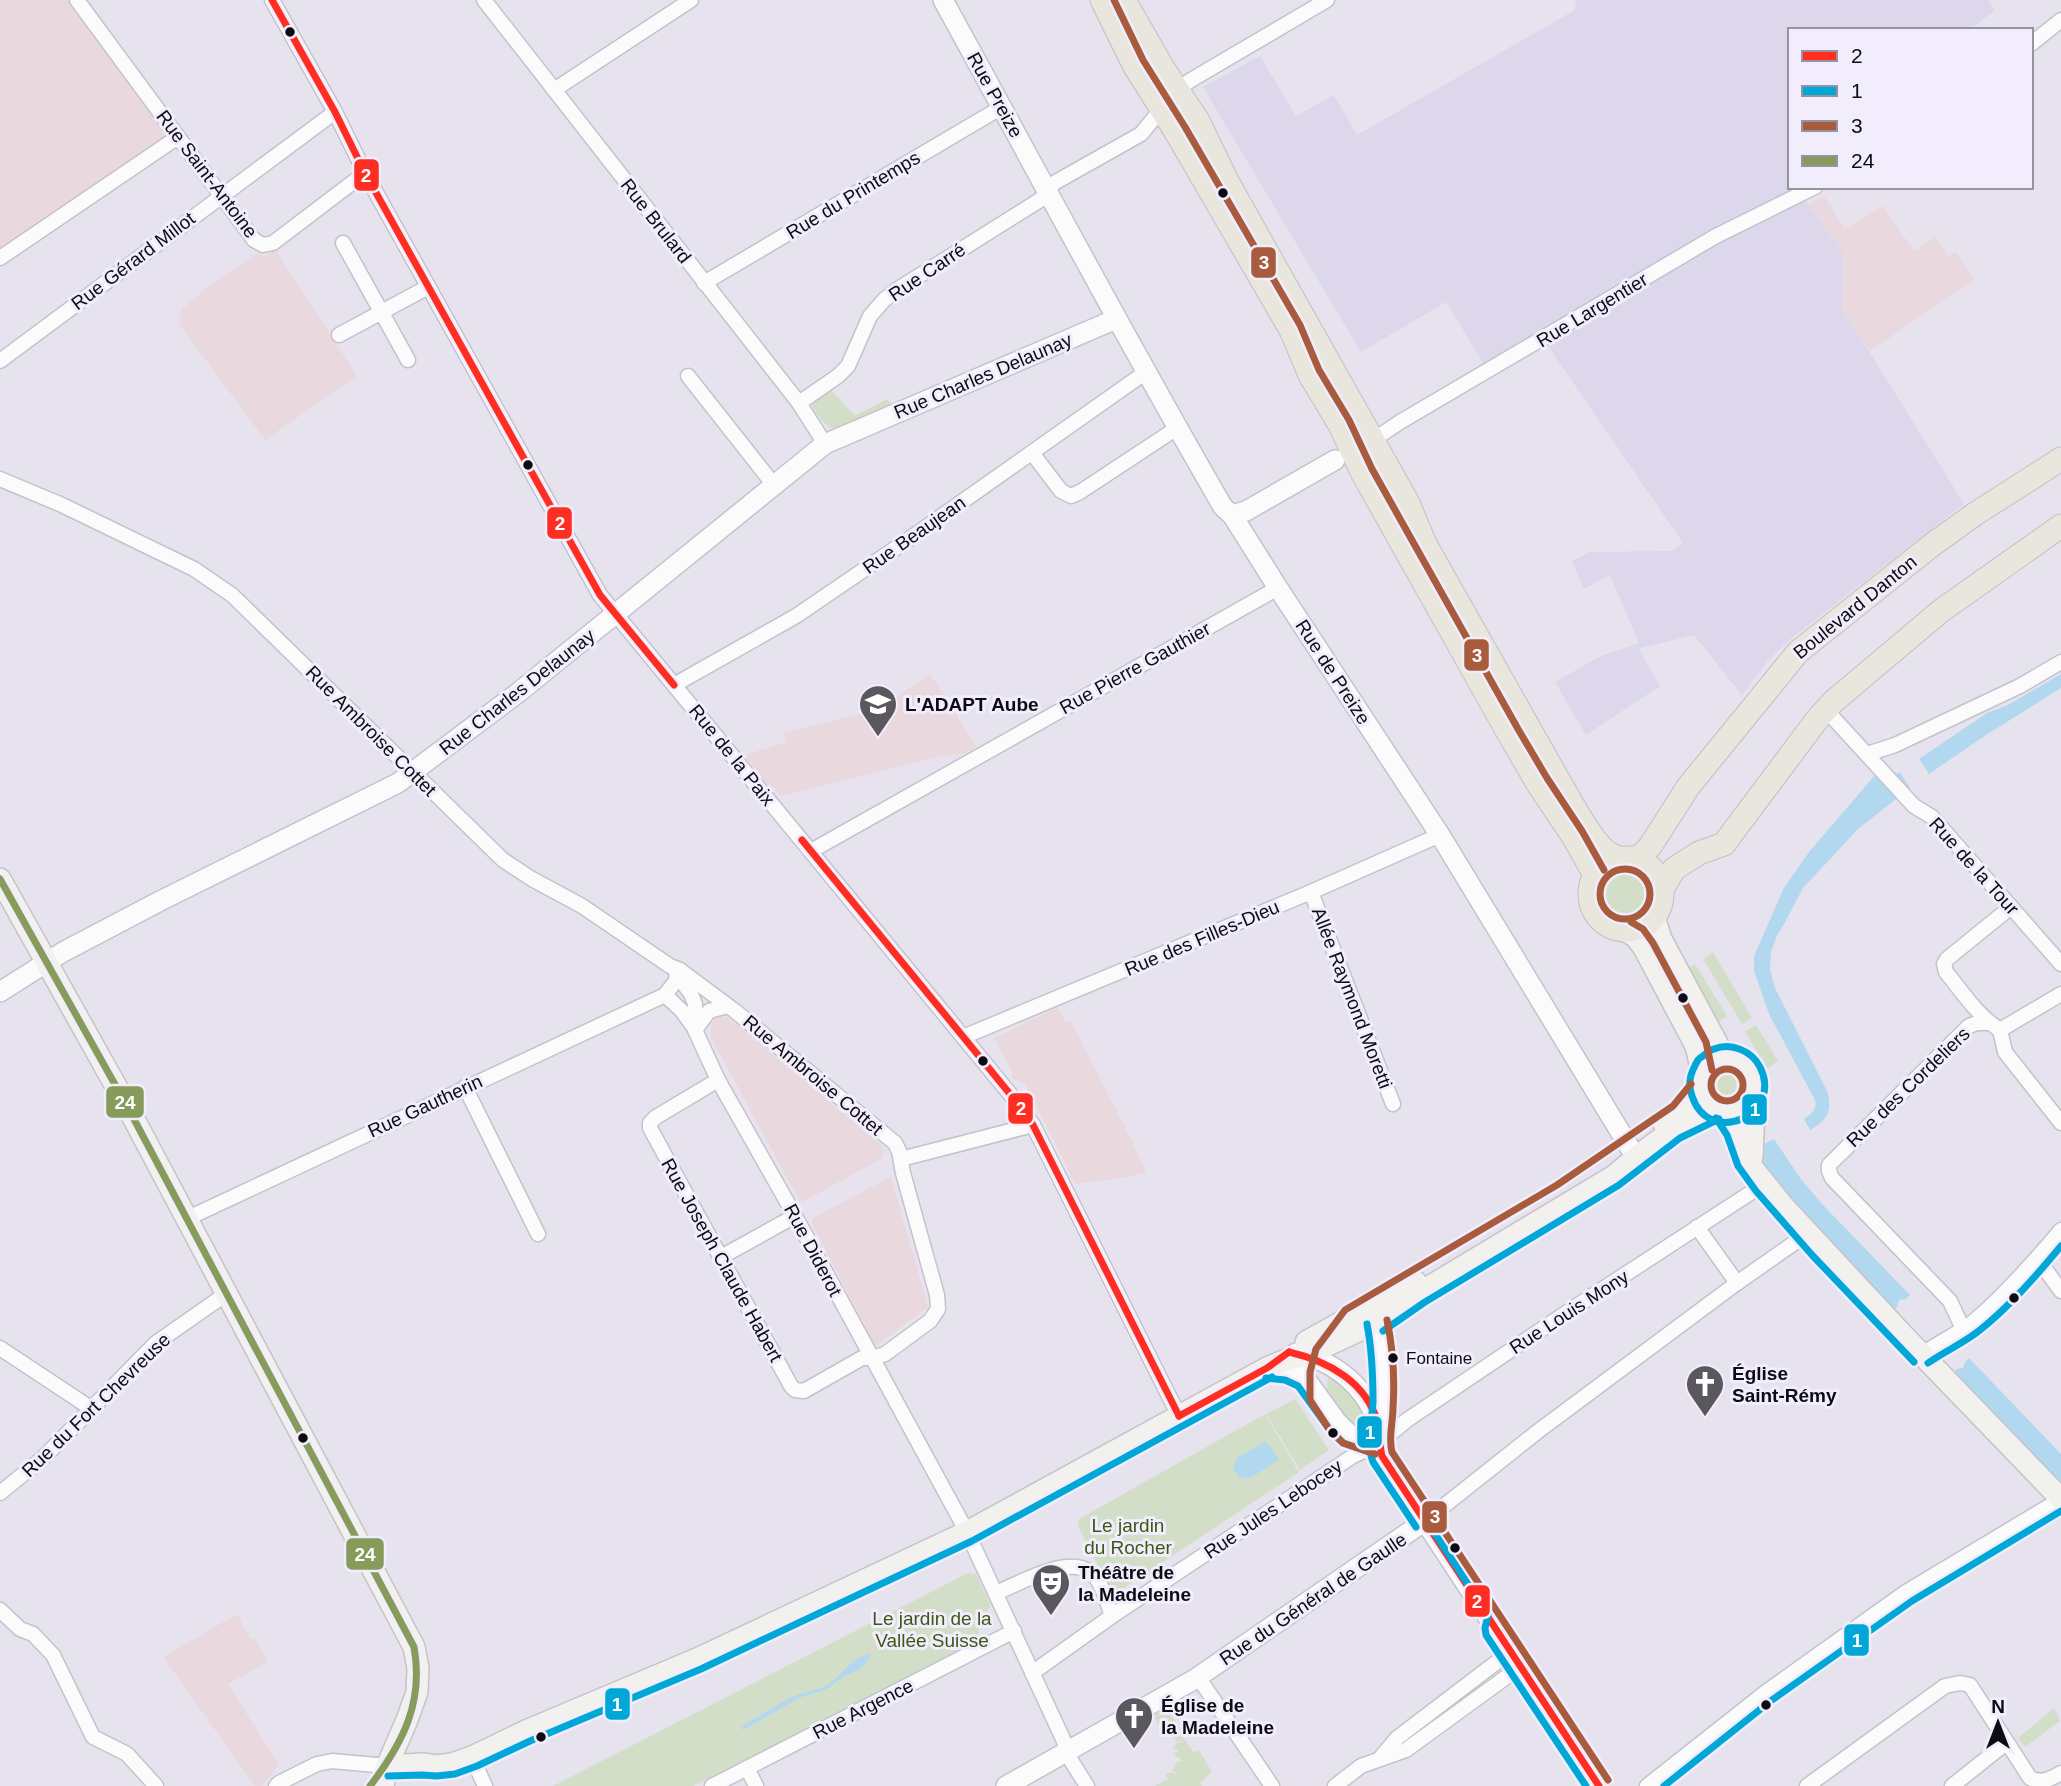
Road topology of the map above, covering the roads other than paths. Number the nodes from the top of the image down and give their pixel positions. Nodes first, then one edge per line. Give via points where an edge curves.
1 (77, 0) edge
2 (272, 0) edge
3 (484, 0) edge
4 (691, 0) edge
5 (943, 0) edge
6 (1102, 0) edge
7 (1124, 0) edge
8 (1327, 0) edge
9 (2061, 20) edge
10 (2033, 42) edge
11 (1178, 89) junction
12 (554, 90) junction
13 (1002, 107) junction
14 (1162, 111) junction
15 (335, 112) junction
16 (178, 137) junction
17 (365, 173) junction
18 (1811, 189) edge
19 (1048, 190) junction
20 (221, 194) junction
21 (343, 243) dead end
22 (0, 258) edge
23 (704, 283) junction
24 (428, 287) junction
25 (382, 312) junction
26 (1116, 319) junction
27 (339, 335) dead end
28 (408, 360) dead end
29 (0, 361) edge
30 (1146, 372) junction
31 (688, 376) dead end
32 (799, 403) junction
33 (1177, 428) junction
34 (1373, 440) junction
35 (825, 443) junction
36 (1032, 453) junction
37 (1343, 456) junction
38 (2061, 459) edge
39 (0, 479) edge
40 (774, 485) junction
41 (1232, 515) junction
42 (2061, 526) edge
43 (1278, 588) junction
44 (616, 614) junction
45 (2061, 662) edge
46 (674, 685) junction
47 (1826, 710) junction
48 (1867, 754) junction
49 (414, 772) junction
50 (1440, 835) junction
51 (811, 851) junction
52 (1627, 859) junction
53 (1595, 875) junction
54 (0, 879) edge
55 (1662, 890) junction
56 (1311, 892) junction
57 (2011, 907) junction
58 (1654, 917) junction
59 (1626, 931) junction
60 (47, 962) junction
61 (2061, 964) edge
62 (676, 971) junction
63 (0, 992) edge
64 (2061, 994) edge
65 (665, 995) junction
66 (728, 1006) junction
67 (1994, 1026) junction
68 (695, 1030) junction
69 (963, 1037) junction
70 (1730, 1057) junction
71 (718, 1080) junction
72 (1701, 1081) junction
73 (465, 1087) junction
74 (1752, 1095) junction
75 (1393, 1104) dead end
76 (1720, 1111) junction
77 (2061, 1123) edge
78 (1033, 1125) junction
79 (1630, 1148) junction
80 (901, 1159) junction
81 (1762, 1182) junction
82 (795, 1216) junction
83 (186, 1219) junction
84 (1697, 1227) junction
85 (2061, 1230) edge
86 (538, 1234) dead end
87 (1807, 1234) junction
88 (721, 1257) junction
89 (2037, 1258) junction
90 (1737, 1283) junction
91 (2061, 1291) edge
92 (226, 1294) junction
93 (1353, 1317) junction
94 (1377, 1322) junction
95 (1963, 1329) junction
96 (0, 1348) edge
97 (1313, 1353) junction
98 (1922, 1355) junction
99 (873, 1358) junction
100 (1267, 1368) junction
101 (1320, 1398) junction
102 (92, 1409) junction
103 (1179, 1416) junction
104 (1379, 1436) junction
105 (0, 1493) edge
106 (2061, 1499) edge
107 (1425, 1521) junction
108 (967, 1532) junction
109 (996, 1593) junction
110 (0, 1610) edge
111 (1112, 1616) junction
112 (1014, 1632) junction
113 (1515, 1659) junction
114 (1032, 1672) junction
115 (1198, 1677) junction
116 (2006, 1743) junction
117 (1068, 1752) junction
118 (472, 1757) junction
119 (747, 1768) junction
120 (2061, 1773) edge
121 (385, 1776) edge
122 (1029, 1781) edge
123 (156, 1786) edge
124 (276, 1786) edge
125 (370, 1786) edge
126 (485, 1786) edge
127 (712, 1786) edge
128 (756, 1786) edge
129 (1006, 1786) edge
130 (1087, 1786) edge
131 (1272, 1786) edge
132 (1335, 1786) edge
133 (1599, 1786) edge
134 (1647, 1786) edge
135 (1807, 1786) edge
136 (1952, 1786) edge

1 - 16 street, Rue Saint-Antoine
2 - 15 street, Rue de la Paix
3 - 12 street, Rue Brulard
4 - 12 street
5 - 13 street, Rue Preize
6 - 14 main road
7 - 11 main road
8 - 11 street
9 - 10 street
11 - 14 street, Rue Carré
11 - 34 main road
12 - 23 street, Rue Brulard
13 - 19 street, Rue Preize
13 - 23 street, Rue du Printemps
14 - 19 street, Rue Carré via 1141,134
14 - 37 main road via 1291,330 1310,375 1340,425
15 - 17 street, Rue de la Paix
15 - 20 street, Rue Gérard Millot
16 - 20 street, Rue Saint-Antoine
16 - 22 street
17 - 20 street, Rue Saint-Antoine via 273,243 254,240
17 - 24 street, Rue de la Paix
18 - 34 street, Rue Largentier via 1716,236
19 - 26 street, Rue de Preize
19 - 32 street, Rue Carré via 1040,200 884,300 870,316 848,366
20 - 29 street, Rue Gérard Millot
21 - 25 street
23 - 32 street, Rue Brulard
24 - 25 street
24 - 44 street, Rue de la Paix via 600,595
25 - 27 street
25 - 28 street
26 - 30 street, Rue de Preize
26 - 35 street, Rue Charles Delaunay
30 - 33 street, Rue de Preize
30 - 36 street, Rue Beaujean
31 - 40 street
32 - 35 street, Rue Brulard
33 - 36 street via 1071,496 1061,491
33 - 41 street, Rue de Preize
34 - 37 street, Rue Largentier
34 - 52 main road via 1425,544 1578,813 1602,848
35 - 40 street, Rue Charles Delaunay
36 - 46 street, Rue Beaujean via 796,616
37 - 41 street
37 - 53 main road
38 - 52 main road, Boulevard Danton via 1942,538 1798,652 1688,787 1651,845
39 - 49 street, Rue Ambroise Cottet via 194,569 232,595
40 - 44 street, Rue Charles Delaunay
41 - 43 street, Rue de Preize
42 - 47 main road via 1942,610
43 - 50 street, Rue de Preize
43 - 51 street, Rue Pierre Gauthier
44 - 46 street, Rue de la Paix
44 - 49 street, Rue Charles Delaunay
45 - 48 street via 2020,687
46 - 51 street, Rue de la Paix
47 - 48 street, Rue de la Tour
47 - 55 main road via 1724,844 1674,869
48 - 57 street, Rue de la Tour via 1914,806 1932,817
49 - 60 street, Rue Charles Delaunay
49 - 62 street, Rue Ambroise Cottet via 503,860 582,906
50 - 56 street, Rue des Filles-Dieu
50 - 79 street, Rue de Preize
51 - 69 street, Rue de la Paix
52 - 53 main road via 1602,867
52 - 55 main road via 1653,870
53 - 59 main road via 1590,885 1591,907 1605,925
54 - 60 main road
55 - 58 main road
56 - 69 street, Rue des Filles-Dieu
56 - 75 street, Allée Raymond Moretti
57 - 61 street, Rue de la Tour
57 - 67 street via 1944,964
58 - 59 main road
58 - 70 main road via 1661,939 1720,1049
59 - 72 main road via 1644,948 1696,1046
60 - 63 street, Rue Charles Delaunay
60 - 83 main road
62 - 65 street
62 - 66 street, Rue Ambroise Cottet
62 - 68 street, Rue Diderot via 695,1004
64 - 67 street, Rue des Cordeliers
65 - 68 street
65 - 73 street, Rue Gautherin
66 - 68 street, Rue Ambroise Cottet via 709,1011
66 - 80 street, Rue Ambroise Cottet via 895,1143
67 - 77 street via 2005,1052
67 - 95 street, Rue des Cordeliers via 1969,1026 1829,1165 1832,1178 1950,1301
68 - 71 street, Rue Diderot
69 - 78 street, Rue de la Paix
70 - 72 main road via 1712,1061
70 - 74 main road via 1750,1070
71 - 82 street, Rue Diderot
71 - 88 street, Rue Joseph Claude Habert via 656,1116 650,1128
72 - 76 main road via 1705,1101
72 - 79 main road via 1680,1114
73 - 83 street, Rue Gautherin
73 - 86 street
74 - 76 main road via 1732,1111
74 - 81 main road via 1752,1157
76 - 81 main road via 1737,1130 1746,1161
76 - 94 main road via 1703,1114 1667,1136 1614,1176
78 - 80 street
78 - 103 street, Rue de la Paix
79 - 93 main road via 1563,1194
80 - 99 street, Rue Ambroise Cottet via 938,1310 930,1321
81 - 84 street, Rue Louis Mony
81 - 87 main road
82 - 88 street
82 - 99 street, Rue Diderot
83 - 92 main road
84 - 90 street
84 - 104 street, Rue Louis Mony
85 - 89 street
87 - 90 street, Rue du Général de Gaulle
87 - 98 main road
88 - 99 street, Rue Joseph Claude Habert via 795,1390 804,1391 862,1358
89 - 91 street
89 - 95 street
90 - 107 street, Rue du Général de Gaulle
92 - 102 street, Rue du Fort Chevreuse via 156,1343
92 - 121 main road via 414,1647 417,1692
93 - 97 main road
93 - 97 street
94 - 97 main road
94 - 104 street via 1383,1391
95 - 98 street
96 - 102 street
97 - 100 main road
97 - 101 street via 1320,1373
97 - 104 street via 1363,1392 1374,1410
98 - 106 main road
99 - 108 street, Rue Diderot
100 - 101 street via 1298,1373
100 - 103 main road
101 - 104 street via 1350,1435
102 - 105 street, Rue du Fort Chevreuse
103 - 108 main road
104 - 107 street via 1382,1456
104 - 111 street, Rue Jules Lebocey
106 - 134 street via 1906,1592 1761,1696
107 - 113 street
107 - 115 street, Rue du Général de Gaulle
108 - 109 street, Rue Diderot
108 - 118 main road
109 - 111 street via 1033,1575 1079,1568 1096,1578
109 - 112 street, Rue Diderot
110 - 123 street via 20,1629 33,1634 53,1656 93,1737 127,1754
111 - 114 street, Rue Jules Lebocey
112 - 114 street, Rue Diderot
112 - 119 street, Rue Argence
113 - 132 street via 1396,1738 1380,1758
113 - 133 street
114 - 117 street, Rue Diderot
115 - 117 street, Rue du Général de Gaulle
115 - 131 street
116 - 120 street via 2037,1782
116 - 135 street via 1970,1685 1945,1686
116 - 136 street
117 - 122 street, Rue du Général de Gaulle
117 - 130 street, Rue Diderot
118 - 121 main road via 452,1764 422,1764
118 - 126 street
119 - 127 street, Rue Argence
119 - 128 street
121 - 124 street via 332,1761
121 - 125 main road
122 - 129 street, Rue du Général de Gaulle

